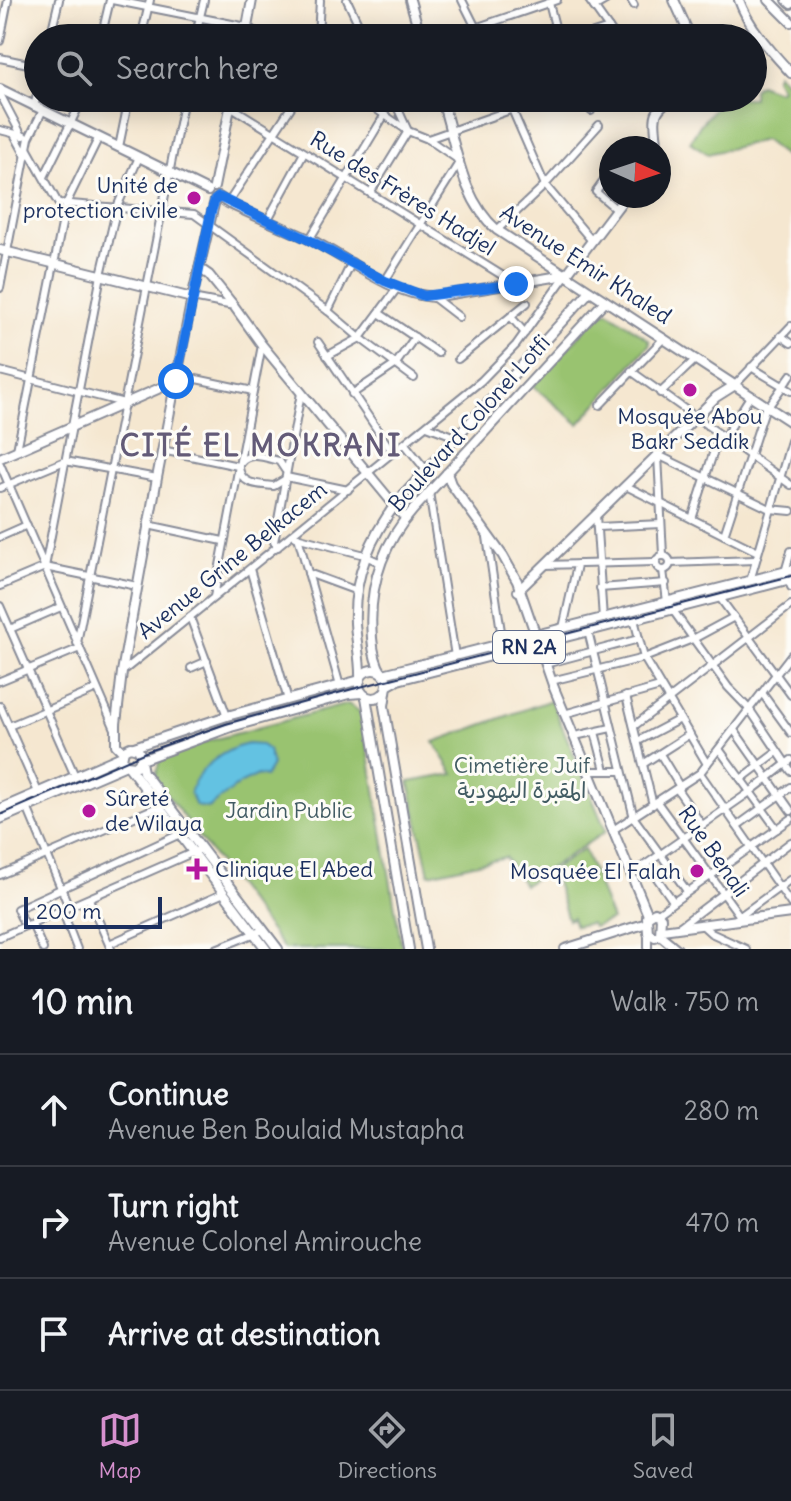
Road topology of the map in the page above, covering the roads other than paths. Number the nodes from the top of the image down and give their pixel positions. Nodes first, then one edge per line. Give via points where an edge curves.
1 (8, 0) edge
2 (59, 0) edge
3 (111, 0) edge
4 (204, 0) edge
5 (252, 0) edge
6 (320, 0) edge
7 (347, 0) edge
8 (410, 0) edge
9 (462, 0) edge
10 (519, 0) edge
11 (589, 0) edge
12 (606, 0) edge
13 (674, 0) edge
14 (741, 0) edge
15 (770, 0) edge
16 (553, 1) edge
17 (149, 4) edge
18 (594, 7) junction
19 (524, 11) junction
20 (200, 17) junction
21 (791, 22) edge
22 (53, 24) edge
23 (105, 24) edge
24 (144, 24) edge
25 (198, 24) edge
26 (233, 24) edge
27 (248, 24) edge
28 (319, 24) edge
29 (358, 24) edge
30 (417, 24) edge
31 (474, 24) edge
32 (485, 24) edge
33 (556, 24) edge
34 (606, 24) edge
35 (685, 24) edge
36 (752, 24) edge
37 (0, 41) edge
38 (767, 47) edge
39 (0, 58) edge
40 (24, 63) edge
41 (791, 73) edge
42 (0, 92) edge
43 (24, 103) edge
44 (37, 112) edge
45 (42, 112) edge
46 (76, 112) edge
47 (126, 112) edge
48 (181, 112) edge
49 (229, 112) edge
50 (244, 112) edge
51 (288, 112) edge
52 (379, 112) edge
53 (399, 112) edge
54 (446, 112) edge
55 (504, 112) edge
56 (513, 112) edge
57 (657, 112) edge
58 (384, 116) junction
59 (70, 125) junction
60 (599, 125) dead end
61 (0, 130) edge
62 (408, 131) junction
63 (453, 132) junction
64 (13, 133) junction
65 (274, 134) junction
66 (657, 136) edge
67 (25, 137) junction
68 (98, 139) junction
69 (428, 139) junction
70 (119, 147) junction
71 (27, 152) junction
72 (304, 153) junction
73 (139, 157) junction
74 (460, 161) junction
75 (169, 170) junction
76 (44, 177) junction
77 (345, 178) junction
78 (545, 185) junction
79 (370, 193) junction
80 (213, 194) junction
81 (228, 203) junction
82 (66, 204) junction
83 (117, 207) junction
84 (616, 209) edge
85 (162, 211) junction
86 (267, 221) junction
87 (209, 224) junction
88 (420, 224) junction
89 (497, 230) junction
90 (309, 240) junction
91 (592, 241) junction
92 (4, 251) edge
93 (352, 262) junction
94 (54, 264) junction
95 (199, 268) junction
96 (101, 275) junction
97 (566, 275) junction
98 (385, 281) junction
99 (516, 284) junction
100 (147, 287) junction
101 (398, 287) junction
102 (0, 288) edge
103 (590, 291) junction
104 (433, 297) junction
105 (192, 298) junction
106 (605, 301) junction
107 (527, 303) dead end
108 (234, 306) junction
109 (328, 311) junction
110 (379, 313) junction
111 (459, 317) dead end
112 (511, 317) junction
113 (791, 326) edge
114 (525, 333) junction
115 (781, 336) junction
116 (415, 337) junction
117 (664, 337) junction
118 (360, 338) junction
119 (318, 342) dead end
120 (791, 343) edge
121 (262, 345) junction
122 (438, 353) dead end
123 (327, 356) junction
124 (458, 359) dead end
125 (696, 359) junction
126 (395, 365) junction
127 (751, 367) junction
128 (0, 371) edge
129 (631, 371) junction
130 (791, 375) edge
131 (30, 378) junction
132 (177, 378) junction
133 (414, 378) dead end
134 (724, 378) junction
135 (735, 385) junction
136 (783, 386) junction
137 (78, 391) junction
138 (253, 391) junction
139 (791, 391) edge
140 (301, 393) junction
141 (660, 393) junction
142 (352, 394) junction
143 (751, 395) junction
144 (716, 397) junction
145 (124, 403) junction
146 (600, 405) dead end
147 (767, 406) junction
148 (695, 418) junction
149 (791, 422) edge
150 (427, 426) junction
151 (71, 427) junction
152 (459, 434) junction
153 (722, 436) junction
154 (475, 441) junction
155 (791, 441) edge
156 (405, 444) junction
157 (468, 448) junction
158 (17, 450) junction
159 (162, 450) junction
160 (393, 453) junction
161 (789, 453) edge
162 (658, 455) junction
163 (749, 456) junction
164 (0, 458) edge
165 (65, 461) junction
166 (0, 464) edge
167 (238, 466) junction
168 (111, 469) junction
169 (426, 470) junction
170 (368, 474) junction
171 (444, 475) junction
172 (286, 477) junction
173 (706, 477) junction
174 (780, 477) junction
175 (157, 478) junction
176 (9, 485) junction
177 (791, 485) edge
178 (626, 486) junction
179 (0, 488) edge
180 (348, 490) junction
181 (429, 492) junction
182 (738, 494) junction
183 (393, 502) junction
184 (660, 503) junction
185 (770, 509) junction
186 (791, 511) edge
187 (596, 515) junction
188 (405, 518) junction
189 (692, 519) junction
190 (661, 524) junction
191 (27, 525) junction
192 (148, 525) junction
193 (303, 526) junction
194 (598, 527) junction
195 (724, 535) junction
196 (487, 536) junction
197 (0, 537) edge
198 (302, 537) junction
199 (288, 539) junction
200 (223, 541) junction
201 (278, 547) junction
202 (758, 552) junction
203 (791, 553) edge
204 (663, 555) junction
205 (366, 556) junction
206 (755, 560) junction
207 (655, 562) junction
208 (381, 563) junction
209 (670, 563) junction
210 (599, 564) junction
211 (545, 565) junction
212 (577, 565) junction
213 (45, 567) junction
214 (250, 569) junction
215 (663, 570) junction
216 (308, 573) junction
217 (91, 576) junction
218 (789, 578) edge
219 (750, 581) junction
220 (666, 583) junction
221 (0, 586) edge
222 (137, 586) junction
223 (600, 588) junction
224 (518, 590) junction
225 (357, 591) junction
226 (214, 597) junction
227 (720, 598) junction
228 (670, 605) junction
229 (791, 605) edge
230 (0, 606) edge
231 (61, 607) junction
232 (190, 617) junction
233 (734, 617) junction
234 (603, 619) junction
235 (634, 619) junction
236 (10, 629) junction
237 (563, 630) junction
238 (588, 631) junction
239 (750, 637) junction
240 (695, 638) junction
241 (639, 639) junction
242 (537, 641) junction
243 (503, 645) junction
244 (78, 646) junction
245 (593, 652) junction
246 (791, 655) edge
247 (455, 656) junction
248 (644, 658) junction
249 (207, 661) junction
250 (545, 664) junction
251 (712, 665) junction
252 (191, 668) dead end
253 (597, 668) junction
254 (27, 670) junction
255 (122, 672) junction
256 (383, 674) junction
257 (776, 675) junction
258 (360, 680) junction
259 (0, 681) edge
260 (551, 681) junction
261 (340, 686) junction
262 (387, 687) junction
263 (660, 687) junction
264 (97, 689) junction
265 (762, 693) junction
266 (364, 695) junction
267 (791, 695) edge
268 (626, 696) junction
269 (288, 700) junction
270 (669, 701) junction
271 (605, 702) junction
272 (0, 706) edge
273 (45, 710) junction
274 (750, 710) junction
275 (564, 714) junction
276 (2, 716) edge
277 (227, 716) junction
278 (680, 719) junction
279 (9, 726) junction
280 (634, 726) junction
281 (611, 728) junction
282 (734, 730) junction
283 (116, 732) junction
284 (595, 732) junction
285 (791, 733) edge
286 (690, 734) junction
287 (575, 736) junction
288 (638, 741) junction
289 (134, 747) junction
290 (719, 749) junction
291 (777, 752) junction
292 (122, 754) junction
293 (660, 754) junction
294 (141, 761) junction
295 (788, 762) edge
296 (643, 764) junction
297 (707, 764) junction
298 (128, 766) junction
299 (759, 766) junction
300 (605, 770) junction
301 (588, 771) junction
302 (622, 771) junction
303 (791, 771) edge
304 (700, 773) junction
305 (75, 776) junction
306 (767, 778) junction
307 (741, 779) junction
308 (791, 787) edge
309 (679, 788) junction
310 (38, 792) junction
311 (750, 792) junction
312 (779, 795) junction
313 (655, 803) junction
314 (162, 804) junction
315 (27, 807) junction
316 (762, 808) junction
317 (0, 809) edge
318 (725, 809) junction
319 (791, 811) edge
320 (634, 818) junction
321 (0, 819) edge
322 (791, 819) edge
323 (702, 825) junction
324 (737, 826) junction
325 (405, 827) junction
326 (389, 829) junction
327 (777, 829) junction
328 (613, 830) junction
329 (180, 834) junction
330 (683, 839) junction
331 (407, 842) junction
332 (790, 844) edge
333 (391, 845) junction
334 (751, 847) junction
335 (198, 851) junction
336 (660, 854) junction
337 (47, 855) junction
338 (763, 862) junction
339 (647, 864) junction
340 (632, 874) junction
341 (0, 875) edge
342 (710, 875) junction
343 (791, 879) edge
344 (60, 888) junction
345 (779, 888) junction
346 (687, 891) junction
347 (722, 892) junction
348 (224, 893) junction
349 (89, 899) junction
350 (673, 901) junction
351 (791, 904) edge
352 (65, 909) junction
353 (791, 913) edge
354 (738, 919) junction
355 (650, 920) junction
356 (701, 924) junction
357 (28, 925) junction
358 (679, 927) junction
359 (259, 932) junction
360 (661, 932) junction
361 (0, 937) edge
362 (110, 946) edge
363 (272, 948) edge
364 (674, 948) edge
365 (43, 949) edge
366 (77, 949) edge
367 (216, 949) edge
368 (409, 949) edge
369 (426, 949) edge
370 (565, 949) edge
371 (648, 949) edge
372 (745, 949) edge

1 - 37 street
2 - 22 street
3 - 17 street
3 - 23 street
4 - 20 street
5 - 27 main road
6 - 28 street
7 - 29 street
8 - 30 main road
9 - 31 street
10 - 19 street
11 - 18 street
12 - 18 street
13 - 35 main road
14 - 36 main road
15 - 21 main road
16 - 19 street
16 - 33 street
17 - 20 street
17 - 24 street
18 - 34 street
19 - 32 street
20 - 25 street
20 - 26 street
38 - 41 main road
39 - 40 street
42 - 43 main road
42 - 67 street
44 - 67 street
45 - 59 main road
46 - 59 street
47 - 70 street
48 - 75 street
49 - 80 main road
50 - 65 street, Rue des Frères Hadjel
51 - 65 street
52 - 58 street
53 - 62 street
54 - 63 main road, Avenue Emir Khaled
55 - 63 street
56 - 78 street
57 - 66 main road
58 - 62 street
58 - 77 street
59 - 68 main road
59 - 76 street
60 - 78 street
61 - 64 street
62 - 69 street
62 - 79 street
63 - 69 street
63 - 74 main road, Avenue Emir Khaled
64 - 67 street
64 - 71 street
65 - 72 street, Rue des Frères Hadjel
65 - 81 street
67 - 71 street
68 - 70 main road
68 - 82 street
69 - 74 street
70 - 73 main road
71 - 76 street
71 - 92 street
72 - 77 street, Rue des Frères Hadjel
72 - 86 street
73 - 75 main road
73 - 83 street
74 - 88 street
74 - 89 main road, Avenue Emir Khaled via 472,201
75 - 80 main road
75 - 85 street
76 - 82 street via 56,202
77 - 79 street, Rue des Frères Hadjel
77 - 90 street
78 - 89 street
78 - 91 street
79 - 88 street, Rue des Frères Hadjel
80 - 81 main road
80 - 87 main road
81 - 86 main road
82 - 83 street
82 - 94 street
83 - 85 street
83 - 96 street
84 - 91 main road
85 - 87 street via 189,212
85 - 100 street
86 - 90 main road
87 - 95 main road
87 - 109 street
88 - 98 street
88 - 99 street, Rue des Frères Hadjel
89 - 97 main road, Avenue Emir Khaled
90 - 93 main road
91 - 97 main road
92 - 94 main road
92 - 102 street
93 - 98 main road
93 - 109 street
94 - 96 main road
94 - 131 street
95 - 105 main road
95 - 108 main road
96 - 100 main road
96 - 137 street
97 - 99 main road
97 - 103 main road, Avenue Emir Khaled
97 - 114 street, Avenue Grine Belkacem
98 - 101 main road
99 - 104 main road
100 - 105 main road
100 - 145 street
101 - 104 main road
101 - 110 street
103 - 106 main road, Avenue Emir Khaled
103 - 152 main road, Boulevard Colonel Lotfi
104 - 111 street
105 - 108 street
105 - 132 main road
106 - 117 main road, Avenue Emir Khaled
106 - 154 main road, Boulevard Colonel Lotfi
107 - 112 street
108 - 121 main road
109 - 118 street
110 - 116 street
110 - 118 street
112 - 114 street
112 - 124 street
113 - 115 street
114 - 150 street, Avenue Grine Belkacem via 497,367
115 - 120 street
115 - 127 street
116 - 122 street
116 - 126 street
117 - 125 main road, Avenue Emir Khaled
117 - 129 street
118 - 123 street
118 - 126 street
119 - 123 street
121 - 138 street
121 - 140 main road
123 - 142 street
125 - 134 main road, Avenue Emir Khaled
125 - 141 street
126 - 133 street
126 - 142 street
127 - 135 street
127 - 136 street
128 - 131 street
129 - 141 street
129 - 146 street
130 - 136 street
131 - 137 street
131 - 158 street
132 - 138 street
132 - 145 main road
132 - 159 main road
134 - 135 main road, Avenue Emir Khaled
134 - 144 main road
135 - 143 main road, Avenue Emir Khaled
135 - 144 main road
136 - 139 street
136 - 147 street
137 - 145 street
137 - 151 street
138 - 167 street
140 - 170 main road
140 - 172 street
141 - 148 street
142 - 160 street
143 - 147 main road, Avenue Emir Khaled
143 - 153 street
144 - 148 main road
145 - 151 main road
145 - 168 street
147 - 149 main road, Avenue Emir Khaled
147 - 163 street
148 - 153 street
148 - 162 main road
150 - 152 street
150 - 156 street, Avenue Grine Belkacem
151 - 158 main road
151 - 165 street
152 - 154 main road
152 - 157 main road
152 - 169 main road, Boulevard Colonel Lotfi
153 - 163 street
153 - 173 street
154 - 157 main road, Boulevard Colonel Lotfi
155 - 161 street
156 - 160 street, Avenue Grine Belkacem
156 - 169 street
157 - 171 main road, Boulevard Colonel Lotfi
158 - 164 main road
159 - 167 street
159 - 175 main road
160 - 170 street, Avenue Grine Belkacem
161 - 174 street
162 - 173 street
162 - 178 main road
162 - 184 street
163 - 174 street
163 - 182 street
165 - 168 street
165 - 176 street
165 - 213 street
166 - 176 street
167 - 172 street via 248,482 274,486
167 - 172 street via 249,456 279,461
167 - 200 street
168 - 175 street
168 - 217 street
169 - 183 main road, Boulevard Colonel Lotfi
170 - 180 street, Avenue Grine Belkacem
170 - 183 main road
171 - 181 main road, Boulevard Colonel Lotfi
171 - 196 main road
172 - 180 street
172 - 201 street via 274,542
173 - 182 street
173 - 189 street
174 - 177 street
174 - 185 street
175 - 192 main road
176 - 179 street
176 - 191 street
178 - 184 street
178 - 187 main road
180 - 193 street, Avenue Grine Belkacem
181 - 188 main road, Boulevard Colonel Lotfi
181 - 247 street
182 - 185 street
182 - 195 street
183 - 188 main road
183 - 205 main road, Boulevard Colonel Lotfi
184 - 189 street
184 - 190 street
185 - 186 street
185 - 202 street
187 - 194 street
187 - 211 main road
188 - 208 main road, Boulevard Colonel Lotfi
189 - 195 street
190 - 194 street
190 - 204 street
191 - 197 street
191 - 213 street
192 - 200 street
192 - 222 main road
193 - 198 street
193 - 199 street, Avenue Grine Belkacem
194 - 210 street
195 - 202 street
196 - 224 main road
196 - 243 street
198 - 199 street
198 - 205 street
198 - 216 street
199 - 201 street, Avenue Grine Belkacem
200 - 226 street
201 - 214 street, Avenue Grine Belkacem
202 - 206 street
203 - 218 street
204 - 207 street
204 - 209 street
205 - 208 street
205 - 225 main road, Boulevard Colonel Lotfi
206 - 209 street
206 - 219 street
207 - 210 street
207 - 215 street
208 - 256 main road, Boulevard Colonel Lotfi via 371,618 375,657
209 - 215 street
210 - 212 street
210 - 223 street
211 - 212 street
211 - 224 main road
212 - 237 street
213 - 217 street
213 - 221 street
213 - 231 street
214 - 226 street, Avenue Grine Belkacem
214 - 269 street
215 - 220 street
216 - 225 street
216 - 261 street
217 - 222 street
217 - 244 street
218 - 219 main road, RN 2A
218 - 227 main road, RN 2A
219 - 228 main road, RN 2A
220 - 223 street
220 - 228 street
222 - 255 main road
223 - 234 street
224 - 242 main road
225 - 258 main road, Boulevard Colonel Lotfi
226 - 232 street, Avenue Grine Belkacem
227 - 228 main road, RN 2A
227 - 233 street
228 - 234 main road, RN 2A
228 - 235 main road, RN 2A
228 - 240 street
229 - 239 street
230 - 236 street
231 - 236 street
231 - 244 street
232 - 249 street
232 - 255 street, Avenue Grine Belkacem
233 - 239 street
233 - 240 street
234 - 237 main road, RN 2A
235 - 238 main road, RN 2A
235 - 241 street
236 - 254 street
237 - 242 main road, RN 2A
238 - 242 main road, RN 2A
238 - 245 street
239 - 251 street
239 - 257 street
240 - 248 street
240 - 251 street
241 - 245 street
241 - 248 street
242 - 243 main road, RN 2A
242 - 250 main road
242 - 262 main road, RN 2A
243 - 247 main road, RN 2A
244 - 254 street
244 - 264 street
245 - 250 street
245 - 253 street
246 - 257 street
247 - 256 main road, RN 2A
248 - 253 street
248 - 263 street
249 - 252 street
249 - 277 street
250 - 260 main road
251 - 270 street
251 - 274 street
253 - 260 street
253 - 271 street
254 - 259 street
254 - 273 street
255 - 283 main road
256 - 258 main road via 368,672
256 - 262 main road
257 - 265 street
257 - 267 street
258 - 261 main road
258 - 266 main road
260 - 275 main road
261 - 269 main road
262 - 266 main road via 380,696
262 - 325 main road via 384,706
263 - 268 street
263 - 270 street
264 - 273 street
264 - 283 street
265 - 274 street
265 - 285 street
266 - 294 main road via 349,694 231,727
266 - 326 main road
268 - 271 street
268 - 280 street
269 - 277 main road
270 - 278 street
270 - 280 street
271 - 275 street
271 - 281 street
272 - 276 street
273 - 279 street
273 - 305 street
274 - 282 street
274 - 291 street
275 - 287 main road
276 - 279 street
277 - 289 main road
278 - 286 street
278 - 288 street
279 - 310 street
280 - 288 street
281 - 284 street
281 - 302 street
282 - 290 street
282 - 299 street
283 - 292 main road
284 - 287 street
284 - 300 street
286 - 293 street
286 - 297 street
287 - 301 main road
288 - 296 street
289 - 292 main road
289 - 294 main road
290 - 297 street
290 - 307 street
291 - 295 street
291 - 299 street
292 - 298 main road
292 - 305 main road
293 - 296 street
293 - 309 street
294 - 298 main road
294 - 314 main road
295 - 303 street
295 - 306 street
296 - 313 street
297 - 304 street
298 - 314 main road
298 - 315 main road
299 - 306 street
299 - 307 street
300 - 301 street
300 - 302 street
301 - 328 main road
302 - 320 street
304 - 309 street
304 - 318 street
305 - 310 main road
306 - 311 street
306 - 312 street
307 - 311 street
308 - 312 street
309 - 313 street
309 - 323 street
310 - 317 main road
311 - 316 street
311 - 318 street
312 - 316 street
312 - 319 street
313 - 320 street
313 - 330 street, Rue Benali
314 - 329 main road
314 - 335 main road
314 - 337 street
315 - 321 main road
315 - 337 street
316 - 324 street
316 - 327 street
318 - 323 street
318 - 324 street
320 - 328 street
320 - 336 street
322 - 327 street
323 - 330 street
324 - 334 street
325 - 326 main road
325 - 331 main road
326 - 333 main road
327 - 334 street
328 - 340 main road
329 - 335 main road
329 - 344 street
330 - 336 street
330 - 342 street, Rue Benali
331 - 333 main road
331 - 369 main road
332 - 338 street
333 - 368 main road
334 - 338 street
334 - 342 street
335 - 348 main road
335 - 349 street
335 - 359 main road
336 - 339 street
336 - 346 street
337 - 341 street
337 - 344 street
338 - 345 street
338 - 347 street
339 - 340 street
339 - 350 street
340 - 355 main road
342 - 346 street
342 - 347 street, Rue Benali
343 - 345 street
344 - 352 street
344 - 357 street via 17,909
345 - 351 street
345 - 354 street
346 - 350 street
347 - 354 street, Rue Benali
347 - 358 street
348 - 359 main road
348 - 362 street
349 - 352 street
349 - 362 street
350 - 355 street
352 - 357 street
352 - 366 street
353 - 354 main road
354 - 356 main road
355 - 360 main road via 652,936
355 - 360 main road via 661,917
355 - 370 main road
355 - 371 street
356 - 358 main road
356 - 372 street
357 - 361 street
357 - 365 street
358 - 360 main road
359 - 363 main road
359 - 367 street
360 - 364 main road

